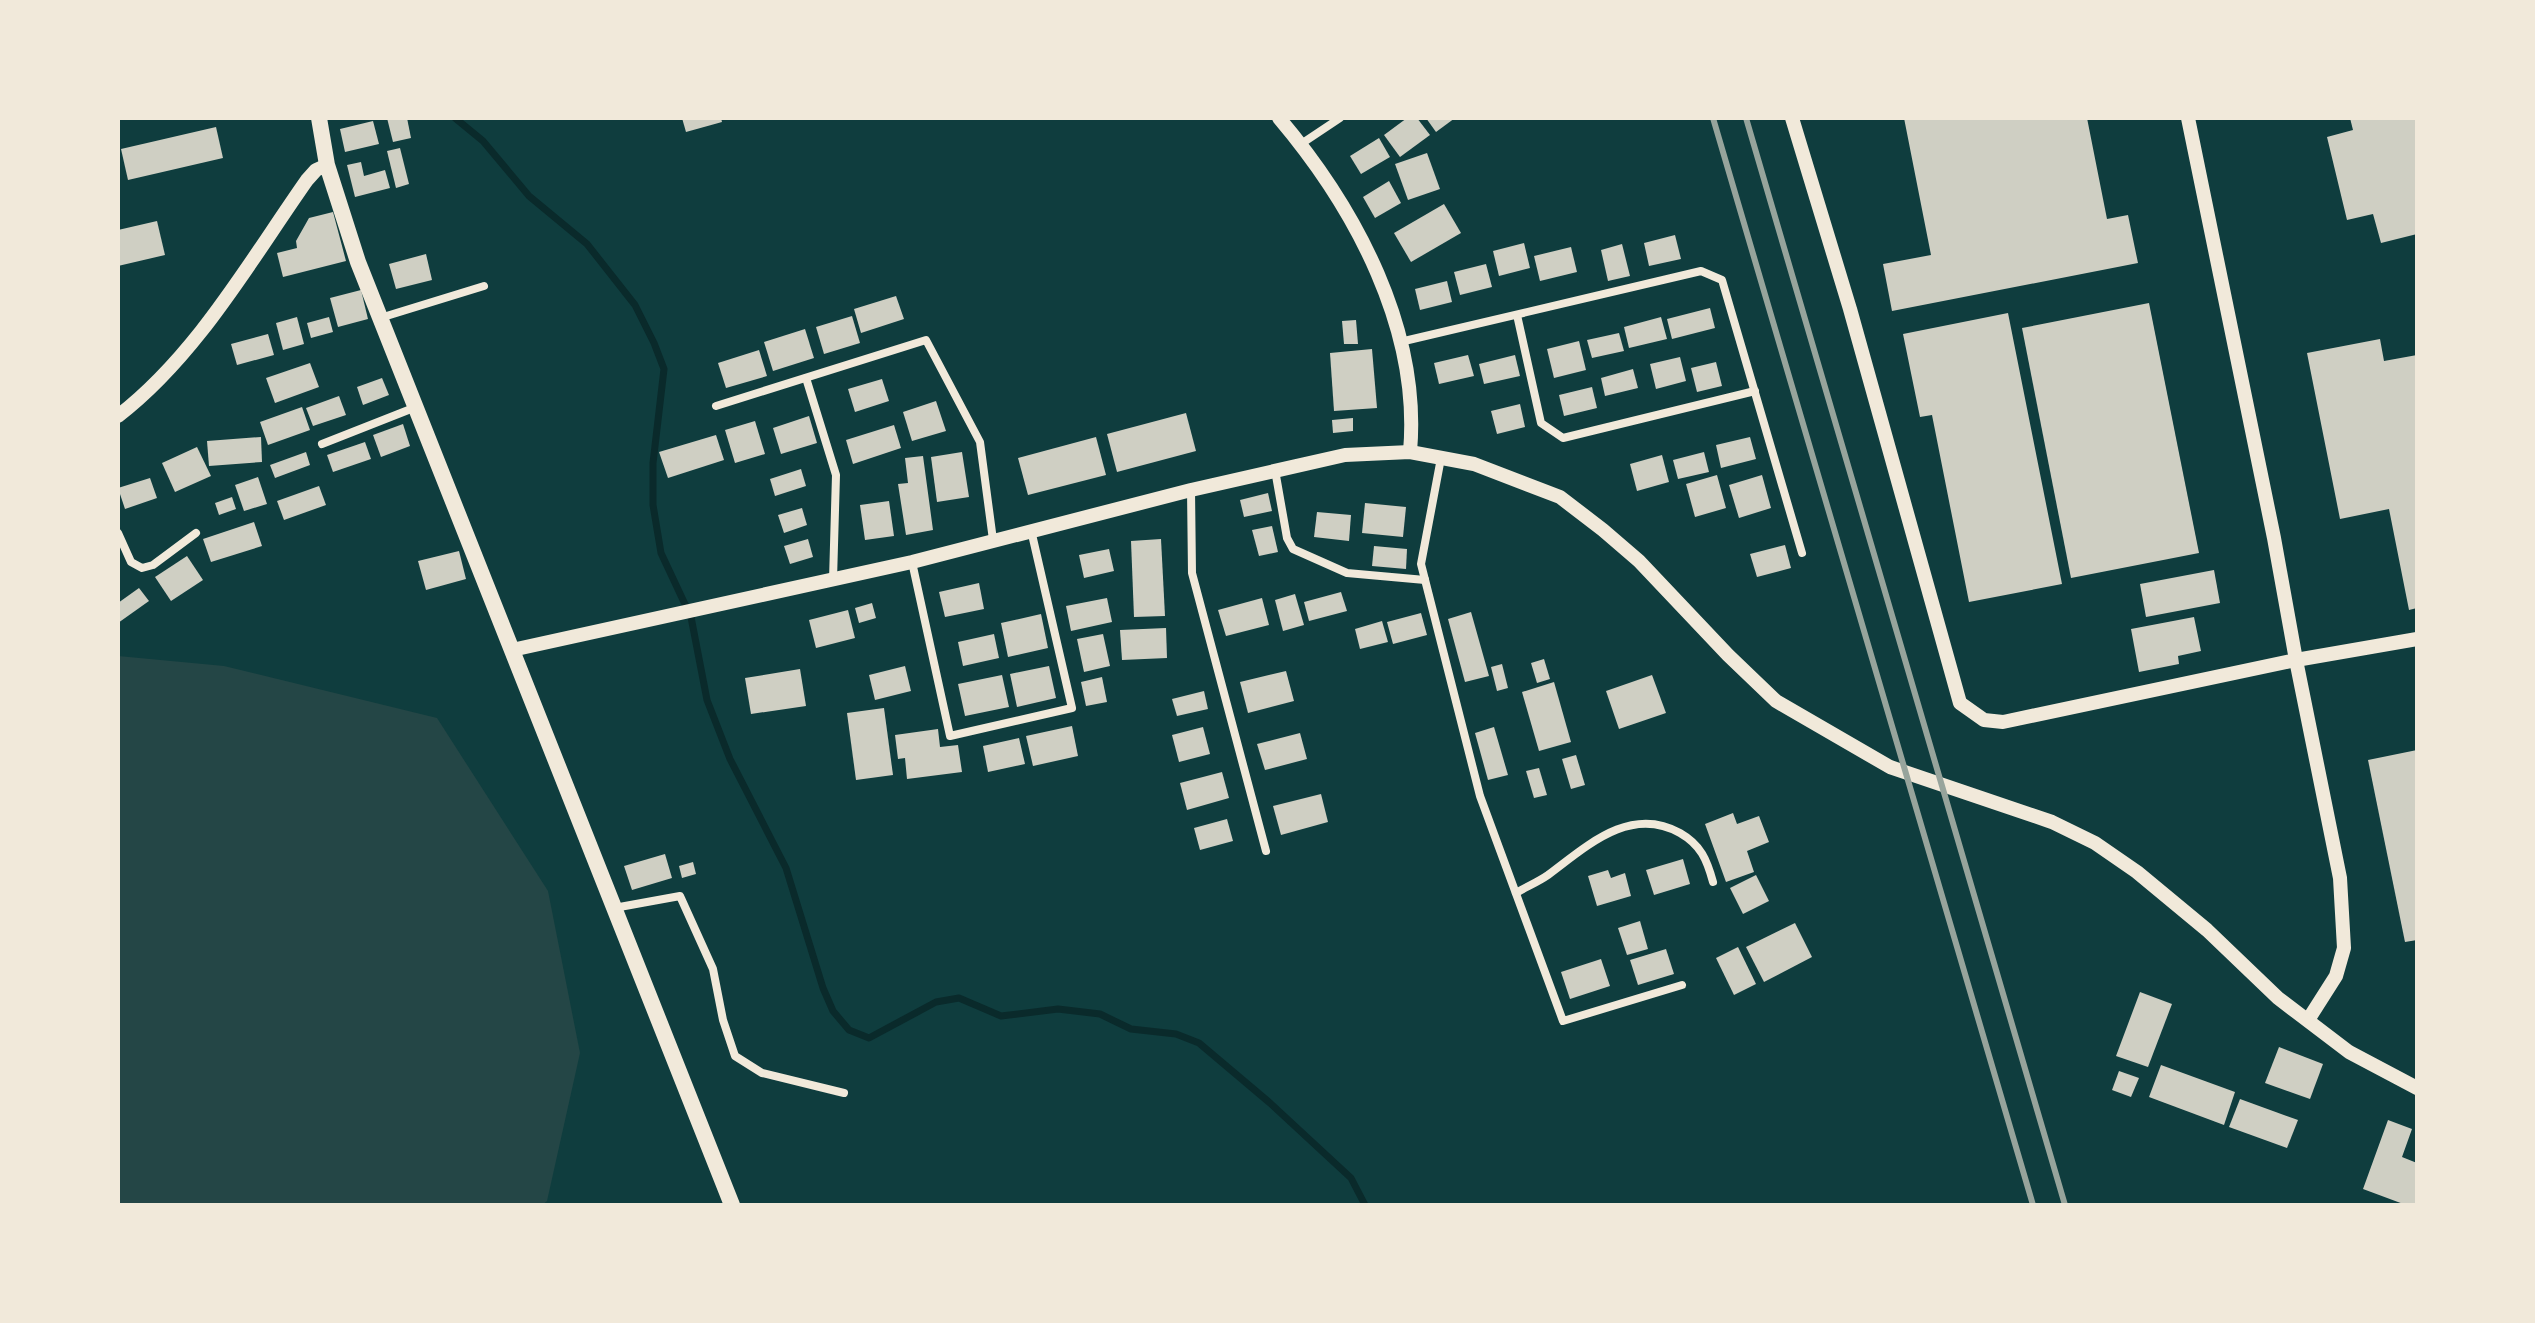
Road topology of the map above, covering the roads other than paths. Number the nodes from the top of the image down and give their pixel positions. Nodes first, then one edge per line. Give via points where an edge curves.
1 (319, 118) edge
2 (1279, 118) edge
3 (1340, 118) edge
4 (1792, 118) edge
5 (2188, 118) edge
6 (1301, 144) junction
7 (327, 165) junction
8 (484, 286) dead end
9 (1517, 315) junction
10 (380, 318) junction
11 (1399, 342) junction
12 (806, 378) junction
13 (1755, 391) junction
14 (716, 406) dead end
15 (416, 407) junction
16 (118, 416) edge
17 (322, 444) dead end
18 (1410, 452) junction
19 (1441, 458) junction
20 (1275, 470) junction
21 (1191, 490) junction
22 (1031, 530) junction
23 (118, 533) edge
24 (196, 533) dead end
25 (993, 540) junction
26 (1802, 553) dead end
27 (912, 562) junction
28 (833, 580) junction
29 (1425, 580) junction
30 (2417, 639) edge
31 (512, 650) junction
32 (2296, 660) junction
33 (1266, 851) dead end
34 (1713, 882) dead end
35 (1516, 893) junction
36 (614, 908) junction
37 (1682, 985) dead end
38 (2308, 1020) junction
39 (2417, 1088) edge
40 (844, 1093) dead end
41 (732, 1205) edge

1 - 7 main road
2 - 6 street
3 - 6 street
4 - 32 street via 1960,703 1984,720 2003,722
5 - 32 street
6 - 11 street via 1328,180 1379,272
7 - 10 main road
7 - 16 street via 307,180 190,346
8 - 10 street
9 - 11 street
9 - 13 street via 1701,271 1722,280
9 - 13 street via 1541,423 1563,438
10 - 15 main road
11 - 18 street via 1411,391
12 - 14 street
12 - 25 street via 926,340 980,442
12 - 28 street via 836,475
13 - 26 street
15 - 17 street
15 - 31 main road
18 - 19 street
18 - 20 street via 1345,455
19 - 29 street via 1421,564
19 - 38 street via 1474,464 1560,497 1639,561 1776,701 1854,747 1913,776 2052,822 2095,843 2137,872
20 - 21 street
20 - 29 street via 1293,549 1347,573
21 - 22 street
21 - 33 street via 1192,573
22 - 25 street
22 - 27 street via 1072,708 950,736
23 - 24 street via 131,562 142,568
25 - 27 street
27 - 28 street
28 - 31 street
29 - 35 street via 1480,796
30 - 32 street
31 - 36 main road
32 - 38 street via 2344,916 2344,948 2336,976
34 - 35 street via 1704,853 1691,839 1644,822 1585,845
35 - 37 street via 1563,1021
36 - 40 street via 680,896 713,969 735,1056 762,1073
36 - 41 main road
38 - 39 street via 2349,1052

